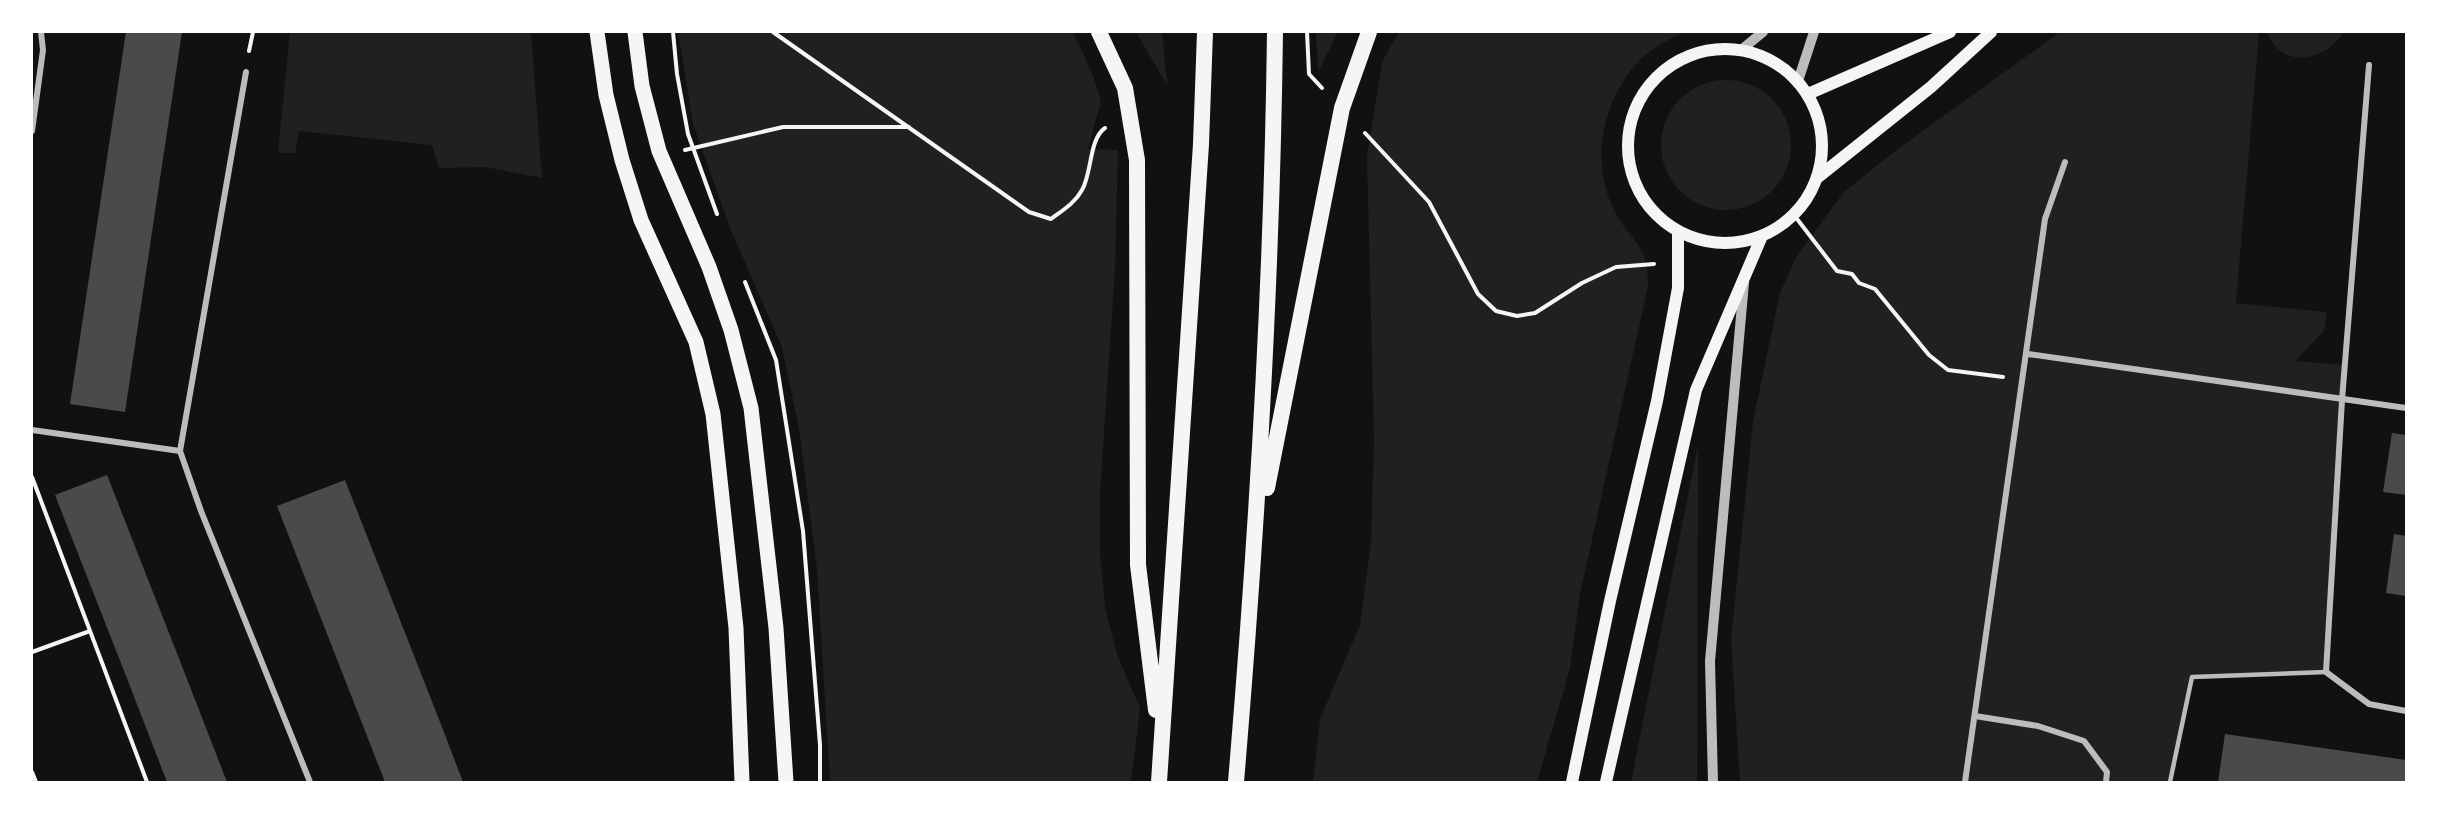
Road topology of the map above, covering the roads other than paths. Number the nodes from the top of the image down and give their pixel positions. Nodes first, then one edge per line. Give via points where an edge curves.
1 (41, 32) edge
2 (597, 32) edge
3 (635, 32) edge
4 (1099, 32) edge
5 (1205, 32) edge
6 (1275, 32) edge
7 (1369, 32) edge
8 (1763, 32) edge
9 (1814, 32) edge
10 (1950, 32) edge
11 (1991, 32) edge
12 (1741, 50) junction
13 (2369, 65) dead end
14 (246, 72) dead end
15 (1798, 81) junction
16 (1808, 94) junction
17 (32, 131) edge
18 (2065, 162) dead end
19 (1817, 178) junction
20 (1678, 231) junction
21 (1762, 236) junction
22 (1744, 276) junction
23 (2028, 354) junction
24 (2342, 400) junction
25 (2406, 408) edge
26 (32, 430) edge
27 (180, 451) junction
28 (1256, 542) junction
29 (2326, 672) junction
30 (2406, 711) edge
31 (1975, 716) junction
32 (1161, 751) junction
33 (310, 783) edge
34 (742, 783) edge
35 (786, 783) edge
36 (1160, 783) edge
37 (1236, 783) edge
38 (1572, 783) edge
39 (1606, 783) edge
40 (1713, 783) edge
41 (1965, 783) edge
42 (2106, 783) edge
43 (2170, 783) edge

1 - 17 street via 43,50
2 - 34 main road via 606,95 622,160 641,219 696,342 713,414 735,628
3 - 35 main road via 642,86 662,158 709,267 731,330 751,408 776,628
4 - 32 highway via 1125,88 1137,160 1138,565
5 - 32 highway
6 - 28 highway via 1274,146
7 - 28 highway via 1342,108
8 - 12 street
9 - 15 street
10 - 16 main road
11 - 19 main road via 1931,87
12 - 15 main road via 1772,61
12 - 20 main road via 1707,50 1675,62 1649,85 1632,114 1627,148 1634,181 1652,210
13 - 24 street
14 - 27 street
15 - 16 main road
16 - 19 main road via 1820,121 1822,149
18 - 23 street via 2045,219
19 - 21 main road via 1794,215
20 - 21 main road via 1710,242
20 - 38 main road via 1678,288 1657,401
21 - 22 main road
22 - 39 main road via 1696,390
22 - 40 street via 1710,660
23 - 24 street
23 - 31 street
24 - 25 street
24 - 29 street
26 - 27 street
27 - 33 street
28 - 37 highway
29 - 30 street via 2369,704
29 - 43 lane via 2192,677
31 - 41 street
31 - 42 street via 2038,726 2084,741 2107,772
32 - 36 highway

